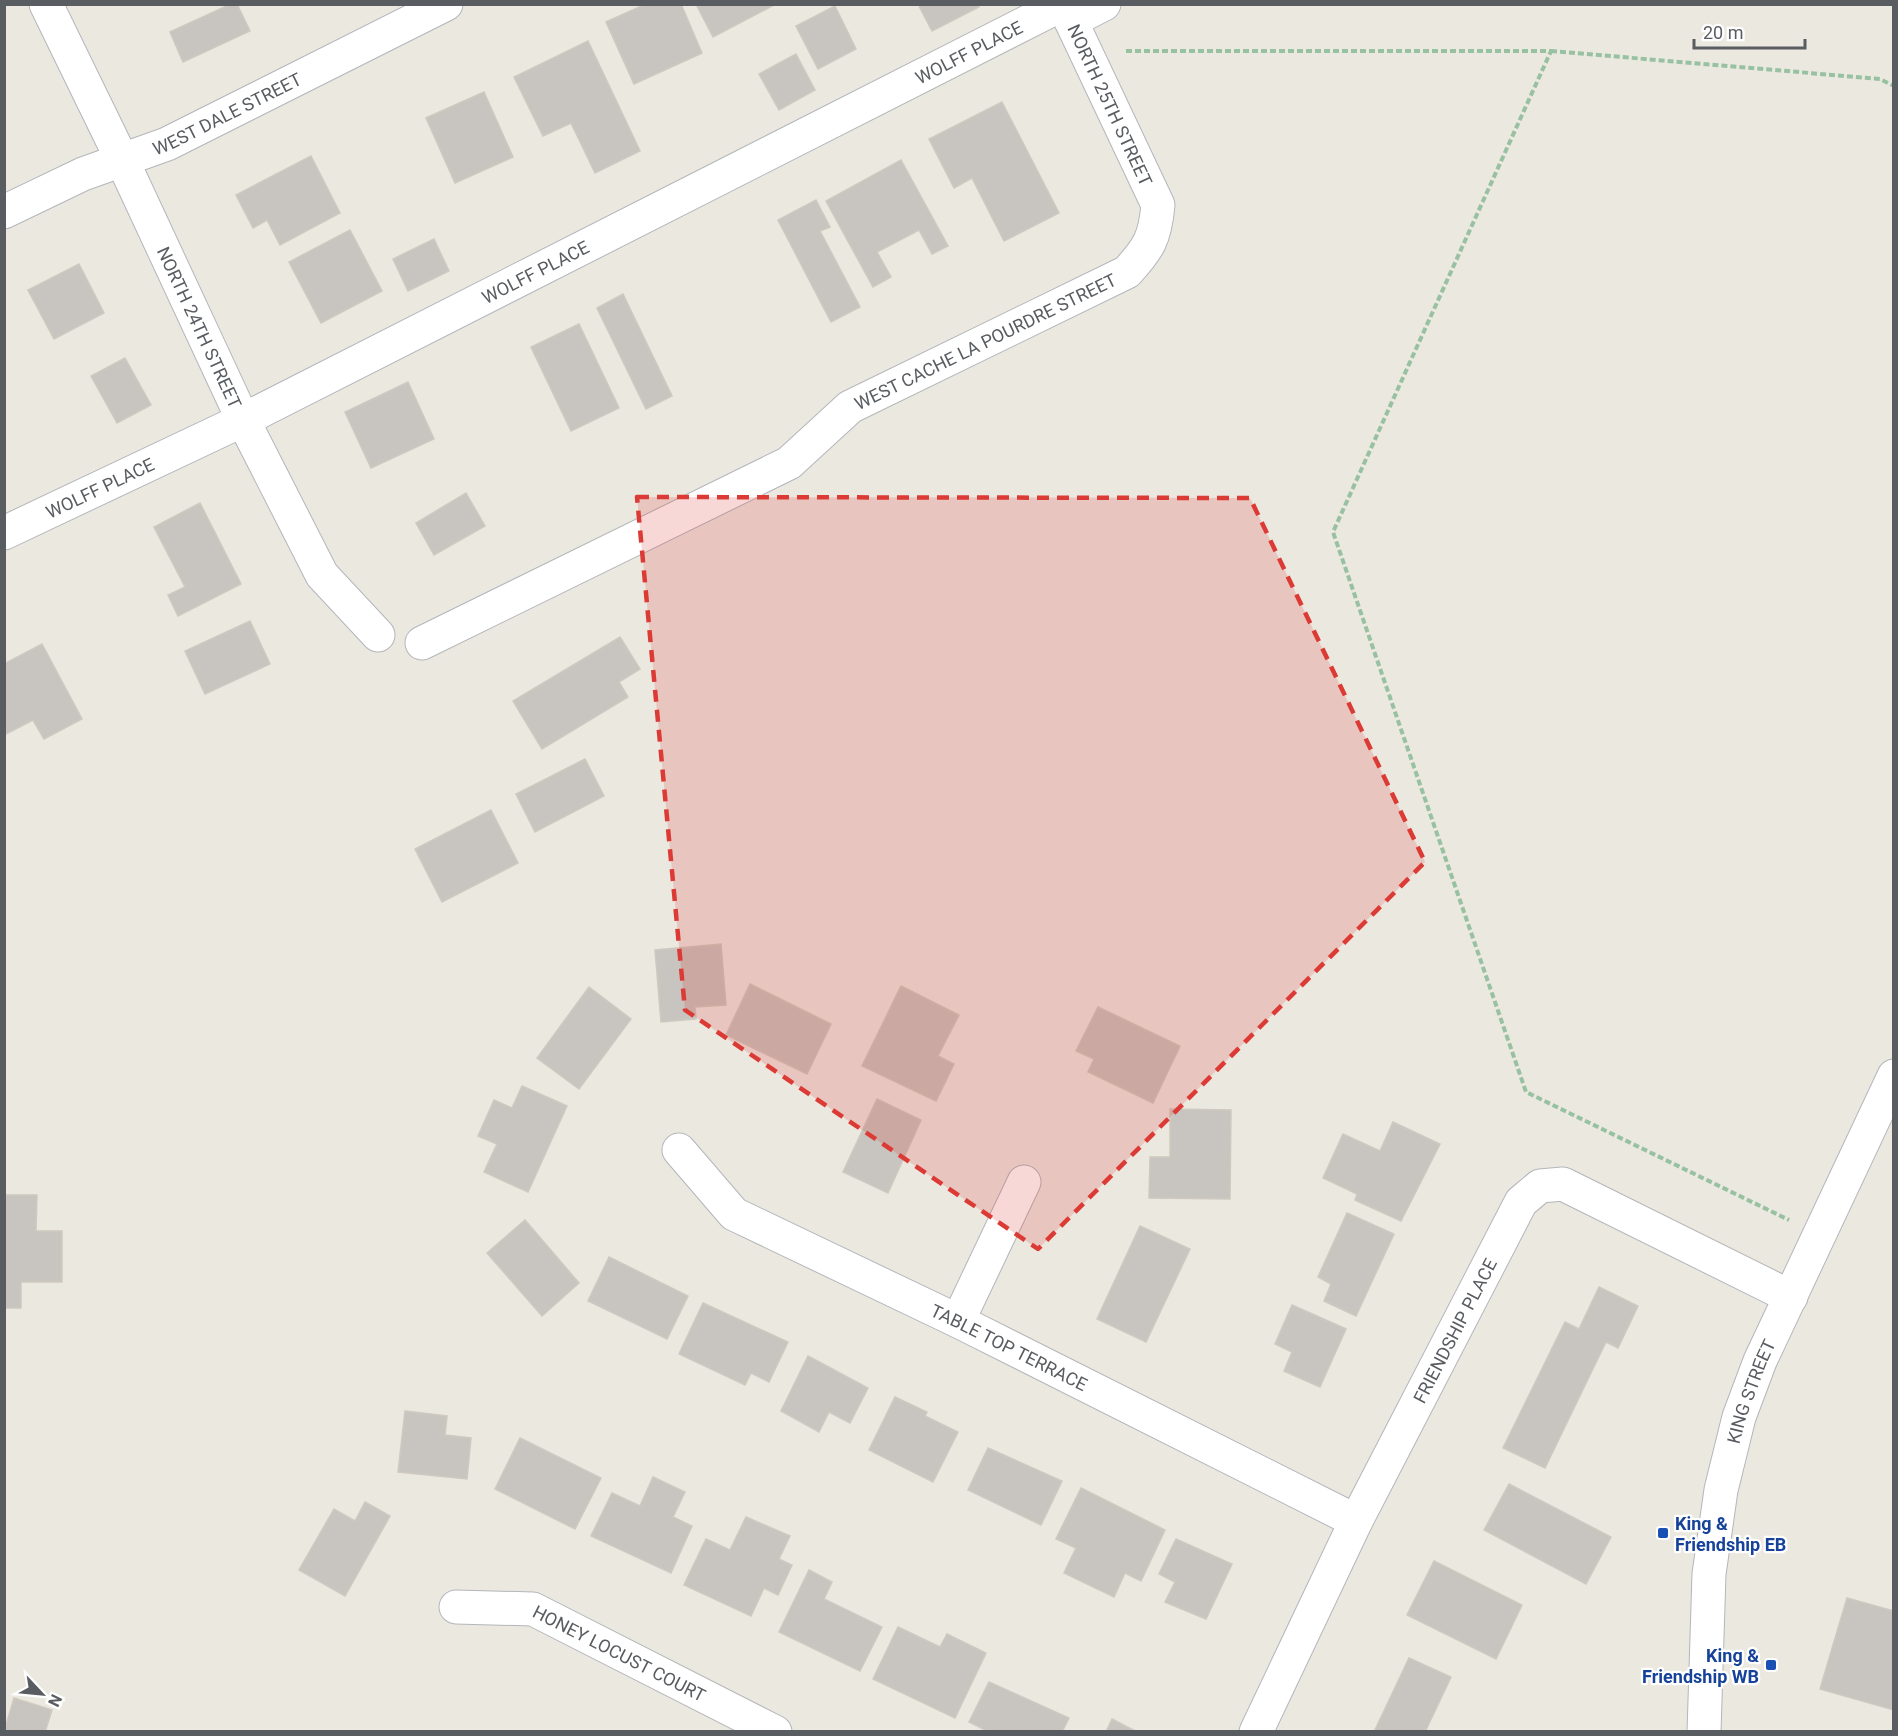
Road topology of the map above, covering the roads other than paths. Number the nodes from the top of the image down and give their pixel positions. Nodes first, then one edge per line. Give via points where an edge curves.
1 (46, 4) edge
2 (446, 4) edge
3 (1104, 4) edge
4 (1065, 10) edge
5 (123, 162) junction
6 (1158, 205) joint
7 (4, 212) edge
8 (243, 420) junction
9 (4, 533) edge
10 (378, 635) dead end
11 (422, 643) dead end
12 (1893, 1076) edge
13 (680, 1150) dead end
14 (1024, 1182) dead end
15 (1791, 1297) junction
16 (958, 1321) junction
17 (1356, 1521) junction
18 (456, 1607) dead end
19 (776, 1731) edge
20 (1256, 1731) edge
21 (1704, 1731) edge

1 - 5 street, NORTH 24TH STREET
2 - 5 street, WEST DALE STREET via 168,144
3 - 4 street, WOLFF PLACE
4 - 6 street, NORTH 25TH STREET
4 - 8 street, WOLFF PLACE
5 - 7 street, WEST DALE STREET via 83,174
5 - 8 street, NORTH 24TH STREET
6 - 11 street, WEST CACHE LA POURDRE STREET via 1156,230 1148,249 1127,272 850,407 789,463
8 - 9 street, WOLFF PLACE
8 - 10 street, NORTH 24TH STREET via 322,574
12 - 15 street, KING STREET
13 - 16 street, TABLE TOP TERRACE via 734,1214
14 - 16 street
15 - 17 street, FRIENDSHIP PLACE via 1563,1184 1540,1185 1521,1202
15 - 21 street, KING STREET via 1739,1417 1721,1490 1709,1574
16 - 17 street, TABLE TOP TERRACE
17 - 20 street, FRIENDSHIP PLACE
18 - 19 street, HONEY LOCUST COURT via 533,1609

